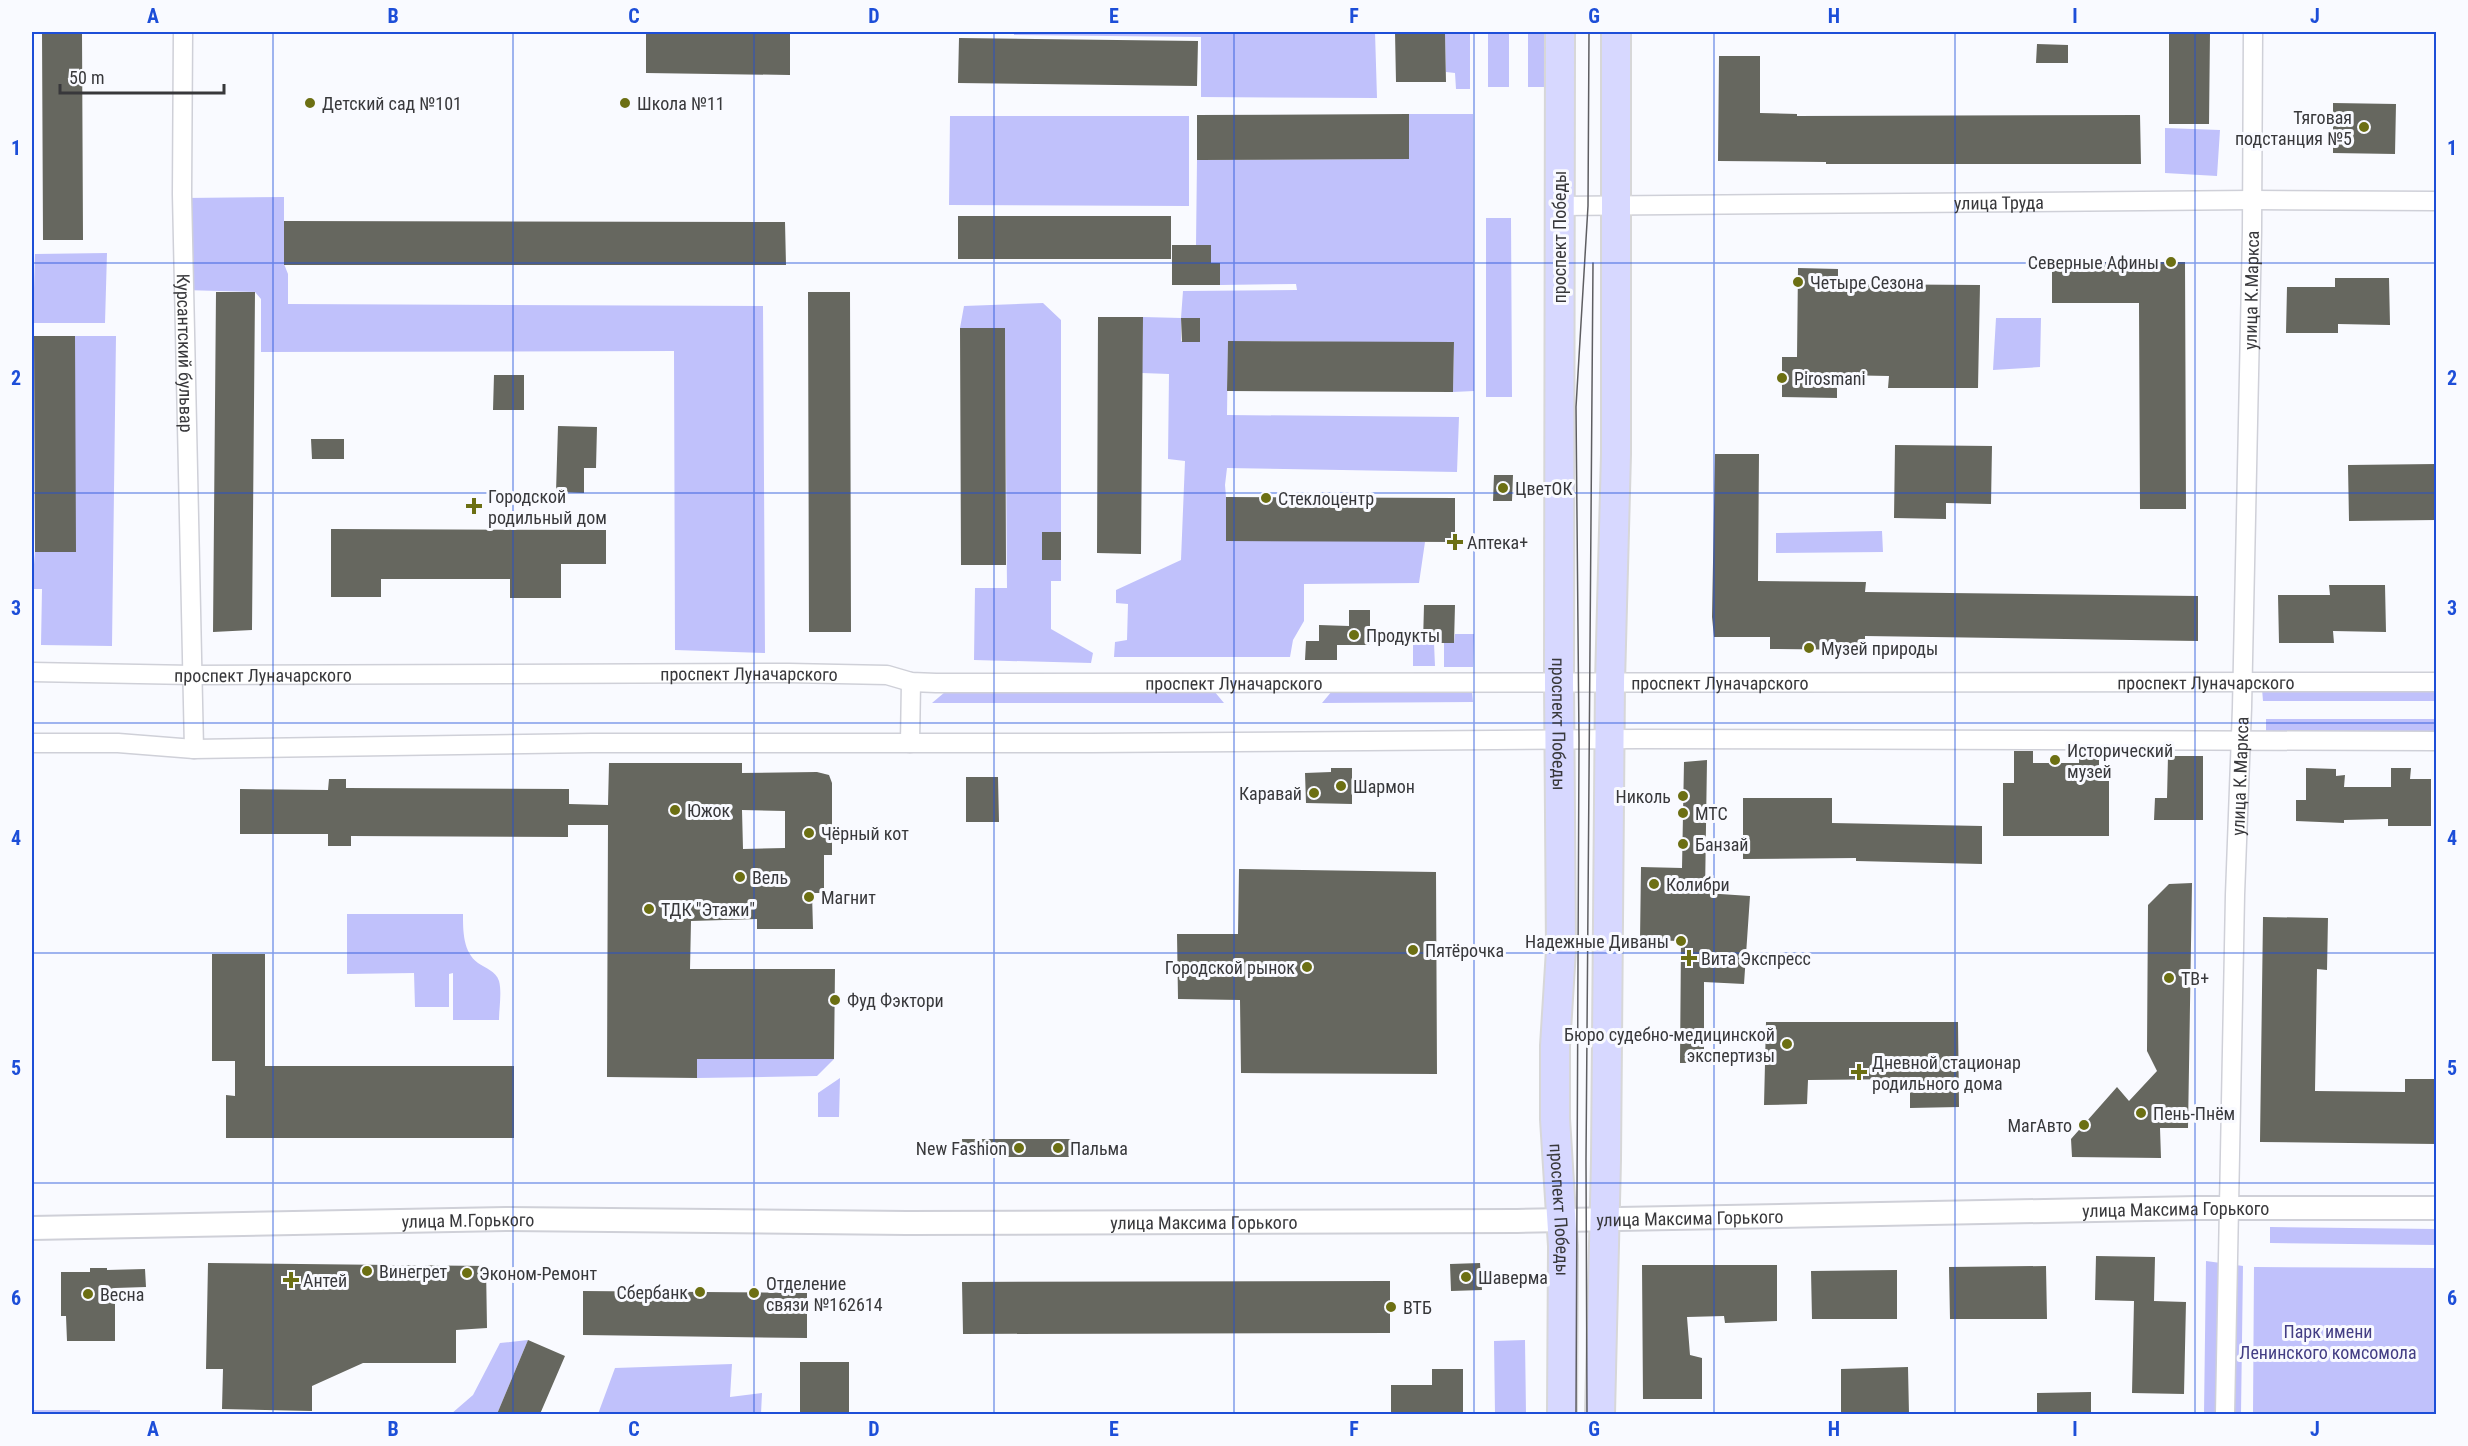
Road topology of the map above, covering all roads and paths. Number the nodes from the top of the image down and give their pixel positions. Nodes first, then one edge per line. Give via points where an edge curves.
1 (183, 32) edge
2 (1560, 32) edge
3 (1616, 32) edge
4 (2253, 32) edge
5 (2252, 200) junction
6 (2436, 201) edge
7 (1618, 205) junction
8 (1560, 206) junction
9 (32, 672) edge
10 (192, 675) junction
11 (1559, 681) junction
12 (2242, 681) junction
13 (911, 682) junction
14 (1610, 682) junction
15 (2436, 682) edge
16 (1560, 740) junction
17 (1610, 740) junction
18 (2240, 741) junction
19 (2436, 741) edge
20 (32, 743) edge
21 (910, 743) junction
22 (194, 748) junction
23 (2229, 1208) junction
24 (2436, 1208) edge
25 (1603, 1218) junction
26 (1561, 1220) junction
27 (907, 1223) joint
28 (32, 1228) edge
29 (1562, 1414) edge
30 (1600, 1414) edge
31 (2225, 1414) edge

1 - 10 street, Курсантский бульвар via 182,194
2 - 8 main road, проспект Победы
3 - 7 main road
4 - 5 street, улица К.Маркса
5 - 6 street, улица Труда
5 - 7 street, улица Труда
5 - 12 street, улица К.Маркса
7 - 8 street, улица Труда
7 - 14 main road
8 - 11 main road, проспект Победы
9 - 10 street, проспект Луначарского
10 - 13 street, проспект Луначарского via 789,673 887,675
10 - 22 street, Курсантский бульвар
11 - 13 street, проспект Луначарского
11 - 14 street, проспект Луначарского
11 - 16 main road, проспект Победы
12 - 14 street, проспект Луначарского
12 - 15 street, проспект Луначарского
12 - 18 street, улица К.Маркса
13 - 21 street
14 - 17 main road
16 - 17 street
16 - 21 street
16 - 26 main road, проспект Победы via 1561,950 1555,1129
17 - 18 street
17 - 25 main road
18 - 19 street
18 - 23 street, улица К.Маркса
20 - 22 street
21 - 22 street
23 - 24 street, улица Максима Горького
23 - 25 street, улица Максима Горького
23 - 31 street, улица К.Маркса
25 - 26 street, улица Максима Горького
25 - 30 main road
26 - 27 street, улица Максима Горького
26 - 29 main road, проспект Победы
27 - 28 street, улица М.Горького via 506,1219

